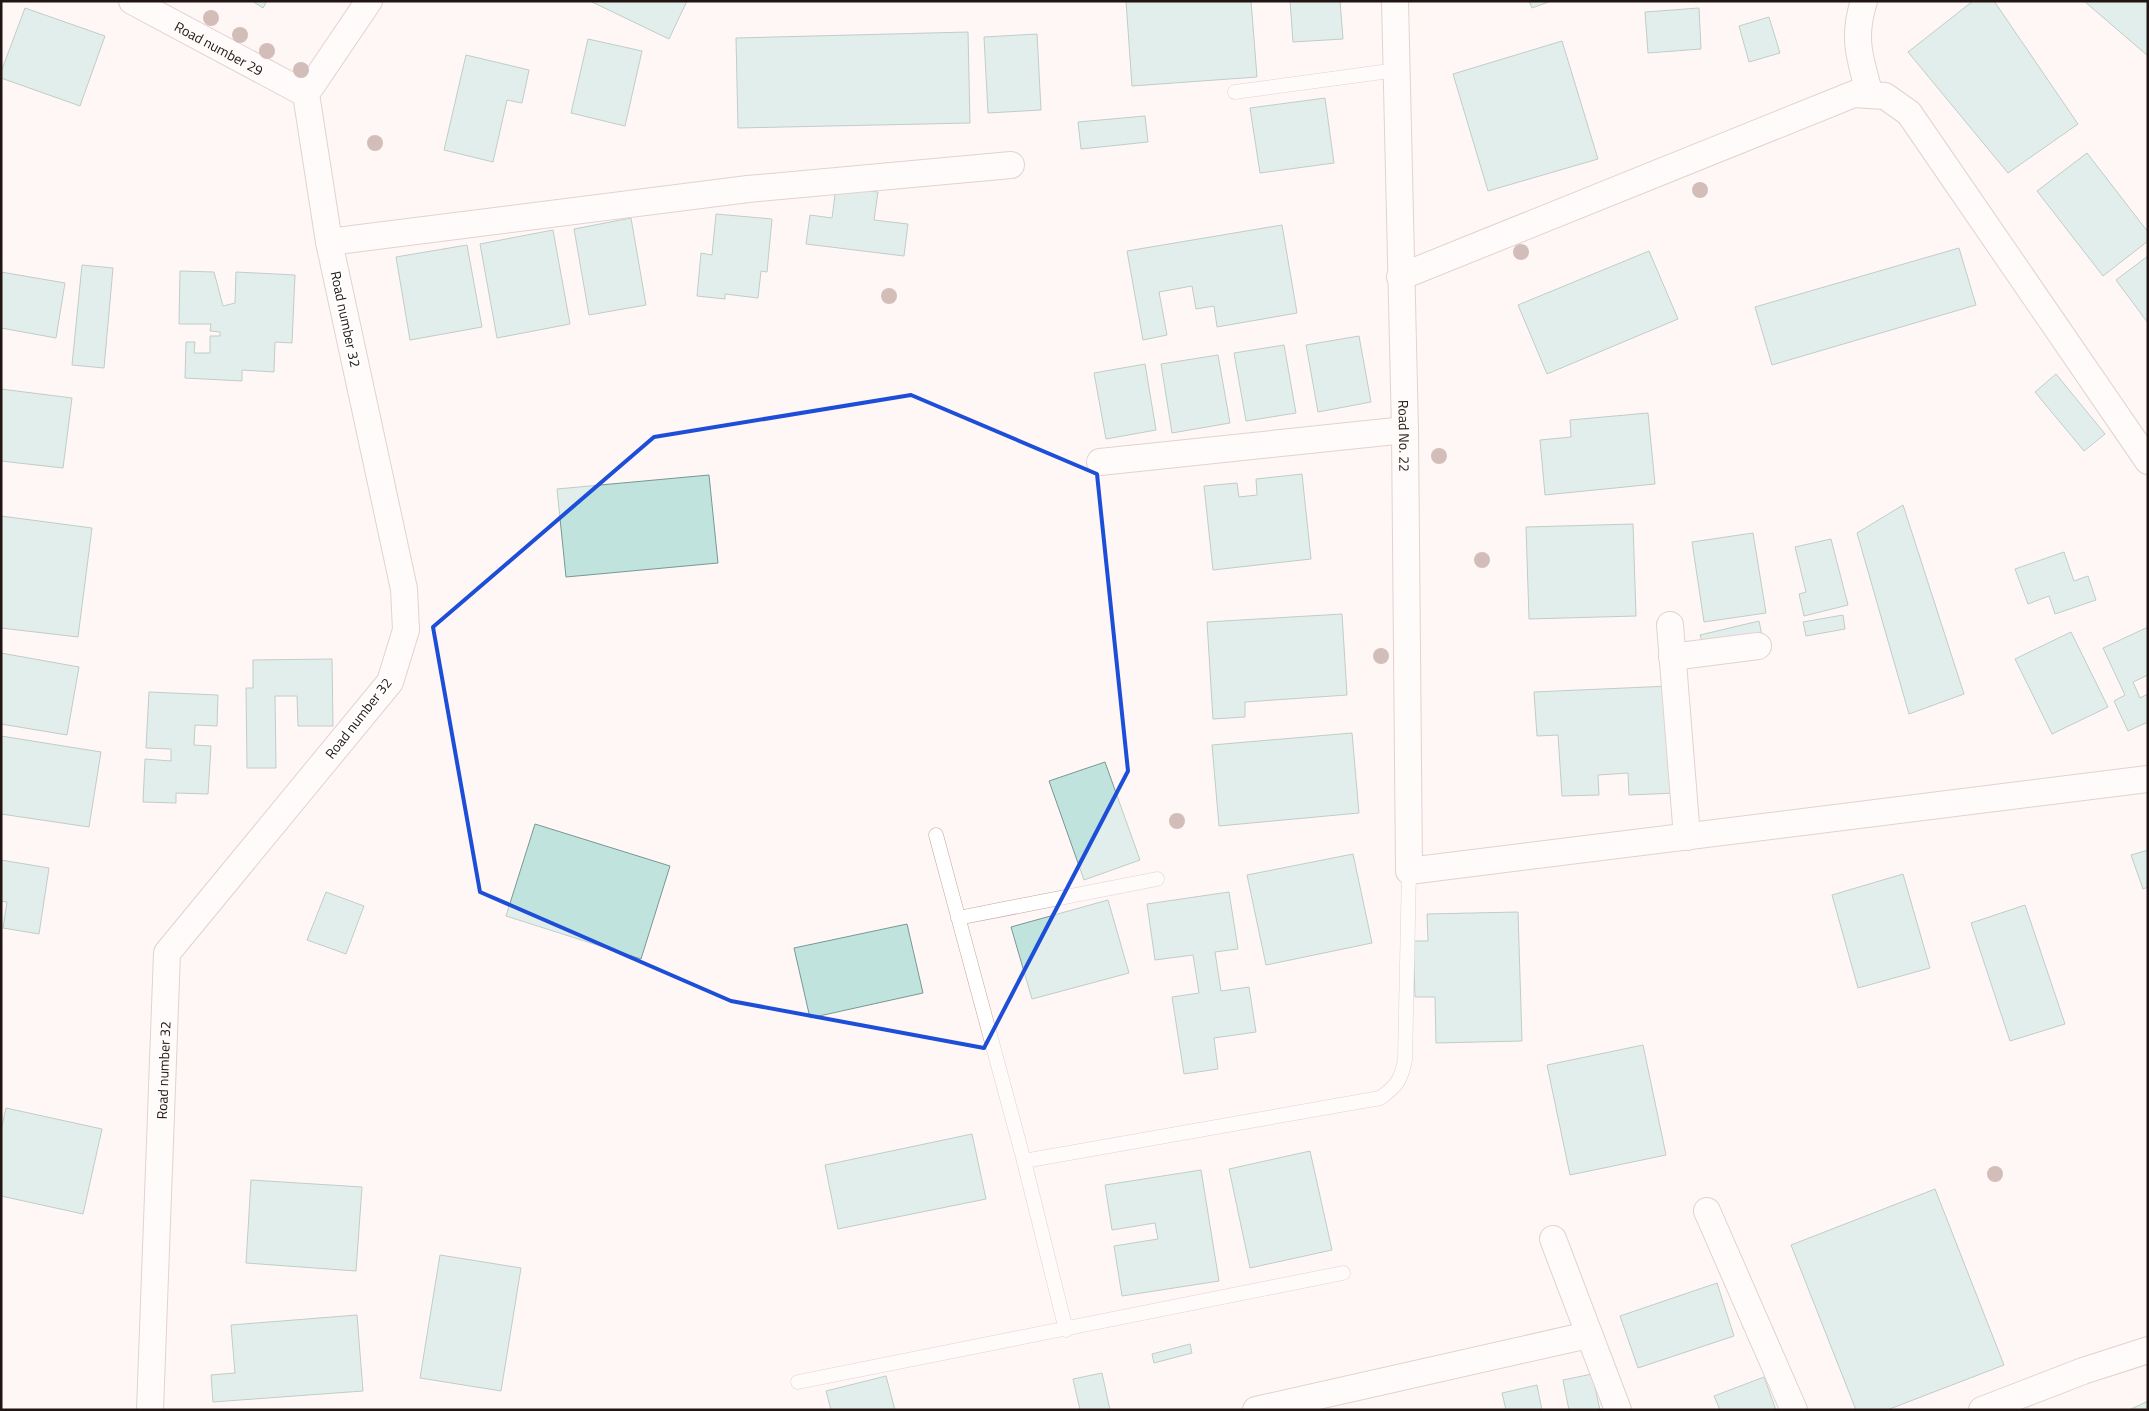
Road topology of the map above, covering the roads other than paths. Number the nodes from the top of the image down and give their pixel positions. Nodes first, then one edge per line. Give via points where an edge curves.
1 (132, 1) edge
2 (369, 1) edge
3 (1395, 1) edge
4 (1864, 1) edge
5 (1396, 70) junction
6 (1235, 92) dead end
7 (306, 94) junction
8 (1870, 95) junction
9 (1011, 165) dead end
10 (329, 242) junction
11 (1400, 278) junction
12 (1405, 430) junction
13 (2148, 461) edge
14 (1100, 462) dead end
15 (1670, 624) dead end
16 (1758, 646) dead end
17 (1672, 657) junction
18 (2148, 779) edge
19 (936, 835) dead end
20 (1686, 837) junction
21 (1409, 870) junction
22 (1157, 879) dead end
23 (958, 918) junction
24 (1024, 1161) junction
25 (1707, 1211) dead end
26 (1553, 1240) dead end
27 (1342, 1273) dead end
28 (1066, 1330) junction
29 (1588, 1335) junction
30 (2148, 1350) edge
31 (798, 1382) dead end
32 (150, 1410) edge
33 (1256, 1410) edge
34 (1618, 1410) edge
35 (1794, 1410) edge
36 (1982, 1410) edge

1 - 7 street, Road number 29
2 - 7 street
3 - 5 street, Road No. 22
4 - 8 street via 1857,47
5 - 6 lane
5 - 11 street, Road No. 22
7 - 10 street, Road number 32
8 - 11 street via 1854,94
8 - 13 street via 1885,96 1909,113
9 - 10 street via 748,189
10 - 32 street, Road number 32 via 404,589 406,630 390,682 167,953
11 - 12 street, Road No. 22
12 - 14 street
12 - 21 street, Road No. 22
15 - 17 street
16 - 17 street
17 - 20 street
18 - 20 street
19 - 23 lane
20 - 21 street
21 - 24 lane via 1405,1060 1402,1075 1394,1088 1380,1098
22 - 23 lane
23 - 24 lane
24 - 28 lane
25 - 35 street
26 - 29 street
27 - 28 lane
28 - 31 lane
29 - 33 street
29 - 34 street
30 - 36 street

